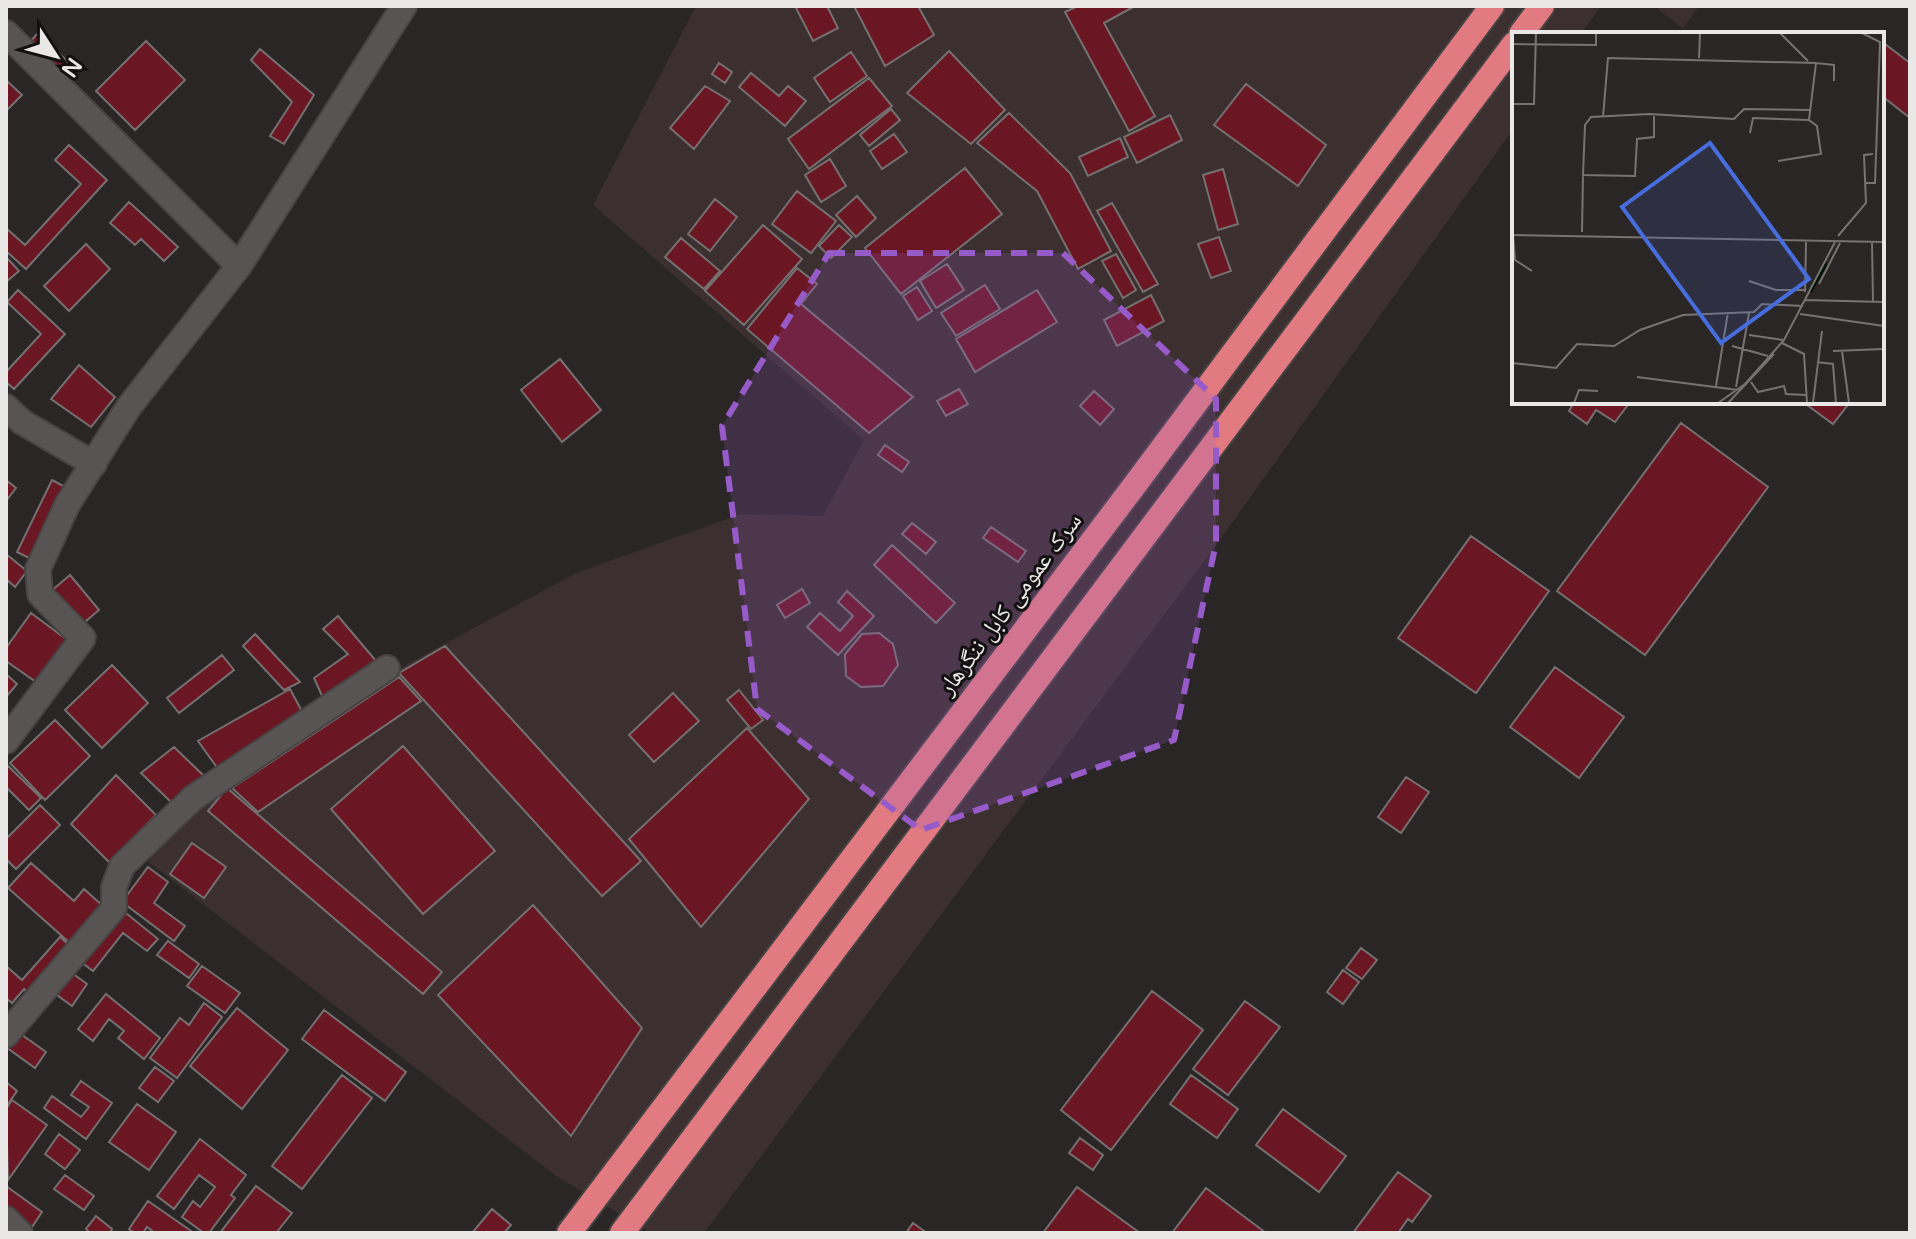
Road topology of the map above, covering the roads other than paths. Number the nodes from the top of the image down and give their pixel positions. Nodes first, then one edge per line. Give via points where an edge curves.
1 (404, 6) edge
2 (1492, 6) edge
3 (1542, 6) edge
4 (1522, 32) edge
5 (6, 33) edge
6 (1512, 47) edge
7 (239, 266) junction
8 (6, 407) edge
9 (94, 464) junction
10 (1134, 486) junction
11 (1165, 510) junction
12 (387, 668) dead end
13 (6, 741) edge
14 (740, 1006) junction
15 (774, 1030) junction
16 (6, 1035) edge
17 (6, 1219) edge
18 (20, 1233) edge
19 (569, 1233) edge
20 (622, 1233) edge

1 - 7 street
2 - 10 highway, سرک عمومی کابل ننگرهار
3 - 4 highway
5 - 7 street
6 - 11 highway
7 - 9 street via 128,408
8 - 9 street
9 - 13 street via 67,505 38,569 40,594 83,638
10 - 11 highway
10 - 14 highway, سرک عمومی کابل ننگرهار
11 - 15 highway
12 - 16 street via 193,798 122,866 114,908
14 - 15 highway
14 - 19 highway, سرک عمومی کابل ننگرهار
15 - 20 highway
17 - 18 street

